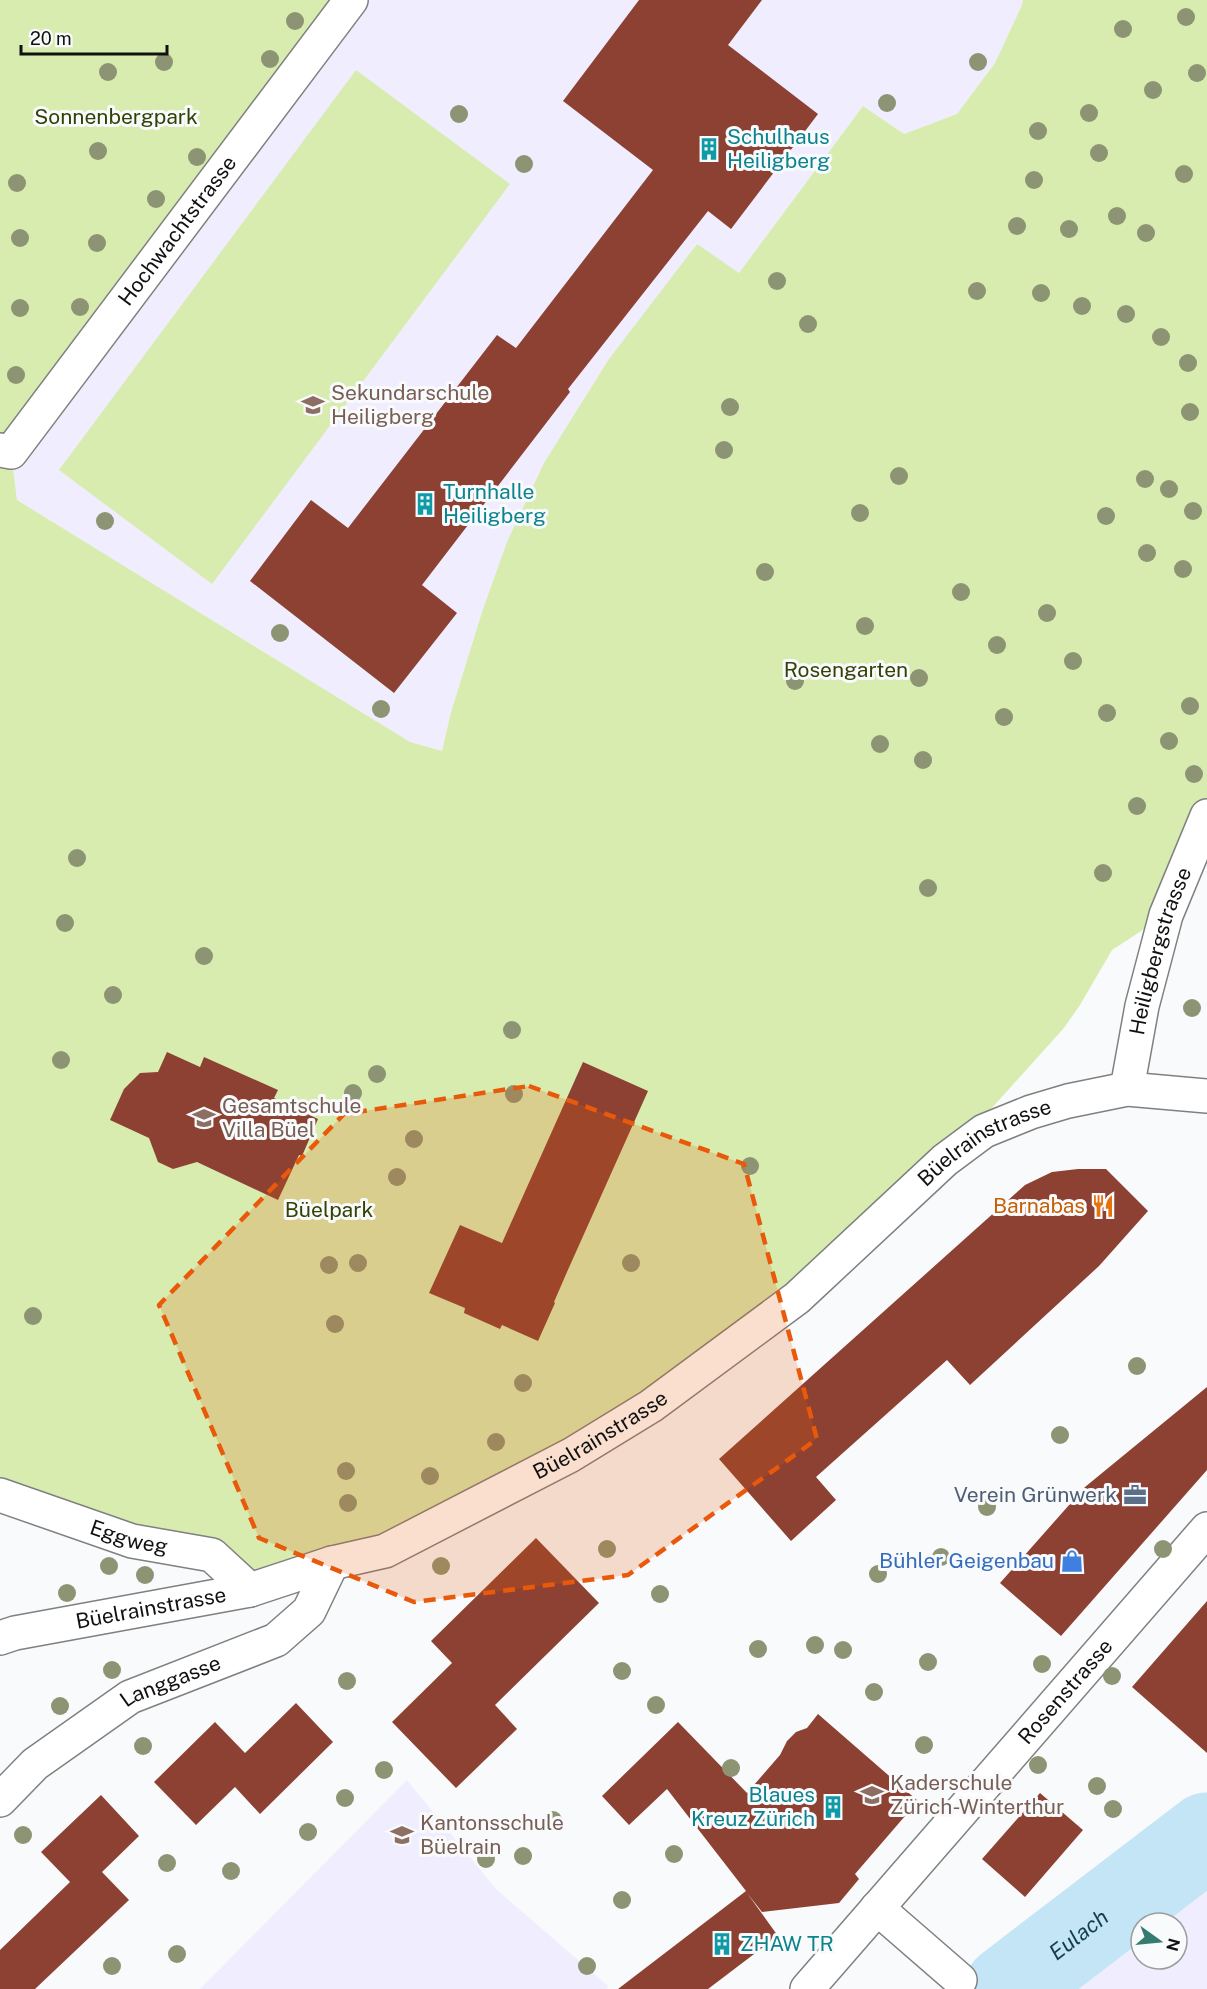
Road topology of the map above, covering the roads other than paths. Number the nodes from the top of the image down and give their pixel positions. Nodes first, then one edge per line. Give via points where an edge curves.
1 (351, 0) edge
2 (0, 450) edge
3 (1207, 816) edge
4 (1127, 1089) junction
5 (1207, 1096) edge
6 (0, 1495) edge
7 (1207, 1529) edge
8 (332, 1563) junction
9 (250, 1590) junction
10 (0, 1638) edge
11 (0, 1800) edge
12 (877, 1908) junction
13 (960, 1980) dead end
14 (807, 1989) edge

1 - 2 street, Hochwachtstrasse via 11,452
3 - 4 street, Heiligbergstrasse via 1166,915 1142,1006
4 - 5 street, Büelrainstrasse
4 - 8 street, Büelrainstrasse via 1068,1101 984,1131 945,1160 797,1298 651,1406 571,1455 385,1551
6 - 9 street, Eggweg via 132,1541 212,1556
7 - 12 street, Rosenstrasse
8 - 9 street, Büelrainstrasse
8 - 11 street, Langgasse via 309,1611 276,1640 130,1697 35,1764
9 - 10 street, Büelrainstrasse
12 - 13 street
12 - 14 street, Rosenstrasse

